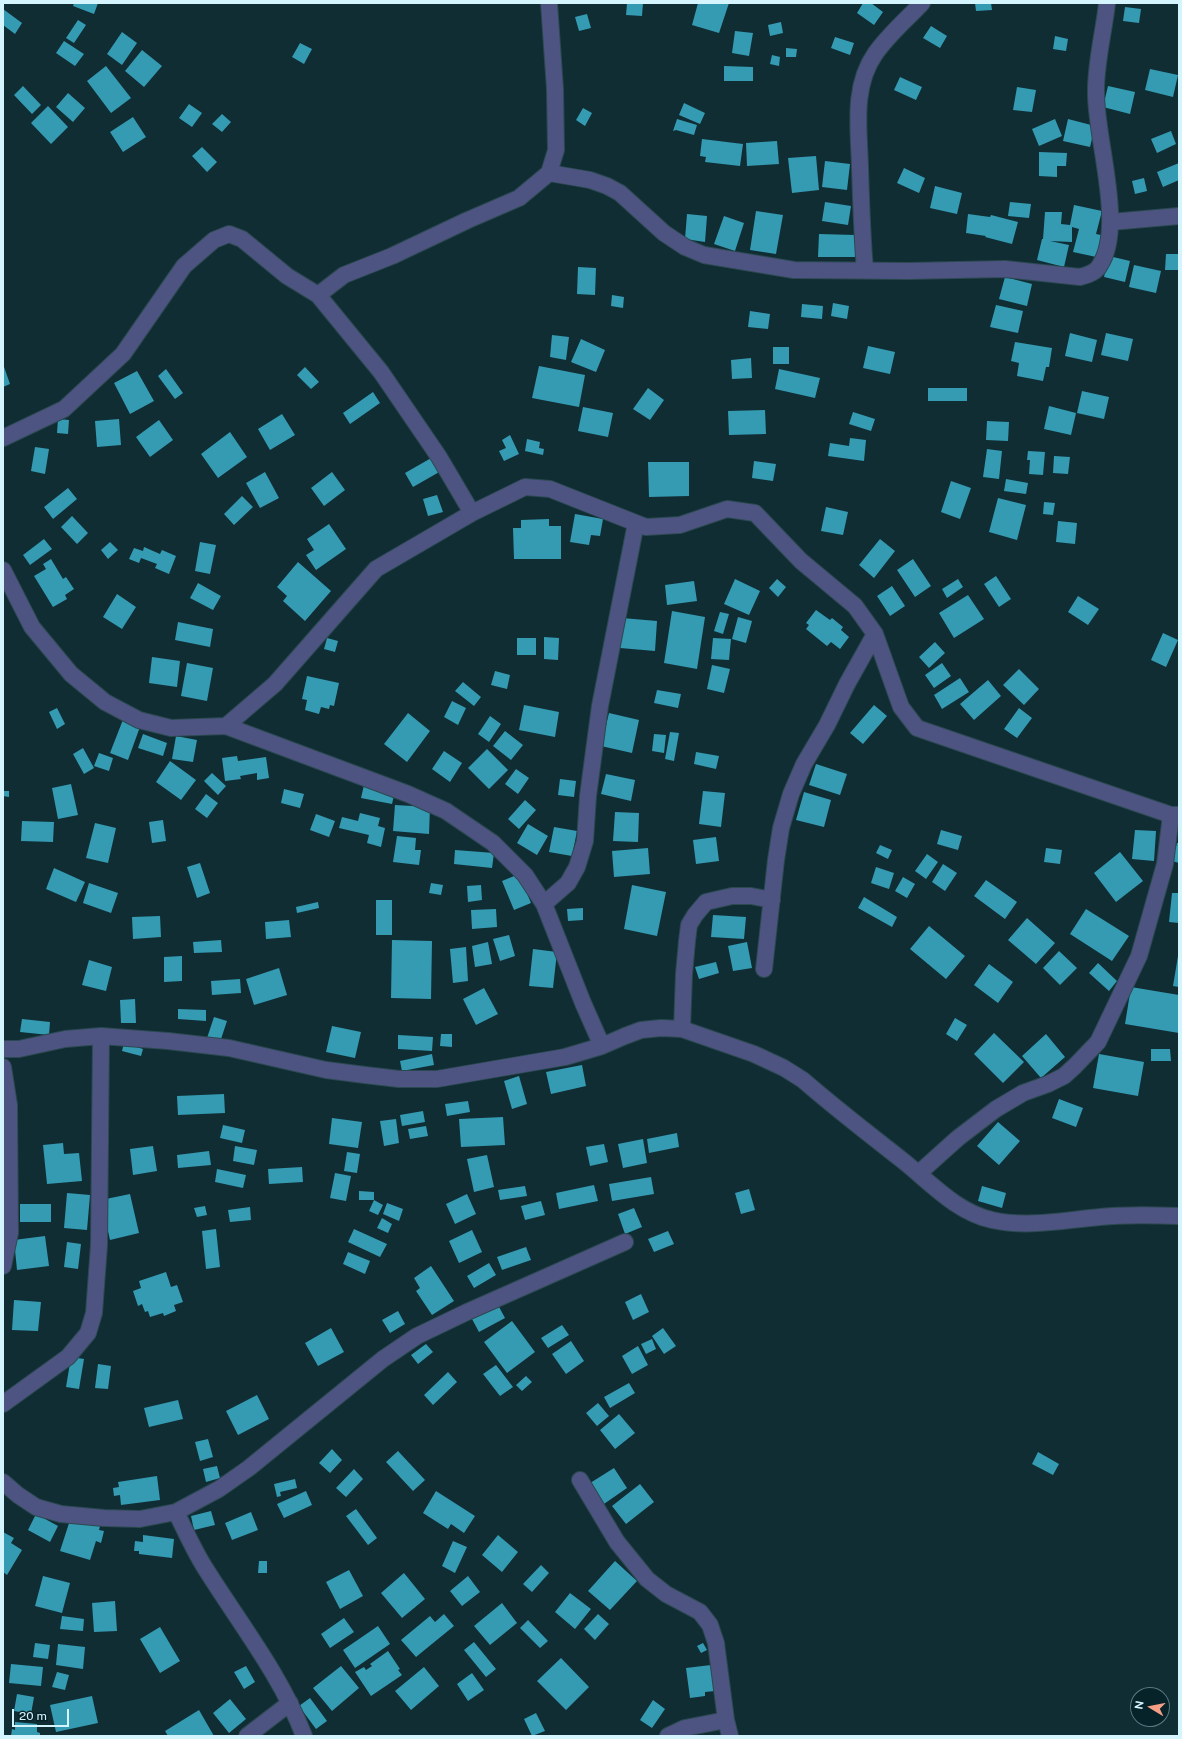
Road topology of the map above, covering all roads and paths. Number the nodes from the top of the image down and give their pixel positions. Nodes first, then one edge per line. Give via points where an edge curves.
1 (549, 3) edge
2 (922, 3) edge
3 (1107, 3) edge
4 (549, 173) junction
5 (1179, 216) edge
6 (1110, 222) junction
7 (865, 270) junction
8 (318, 295) junction
9 (3, 438) edge
10 (472, 514) junction
11 (636, 523) junction
12 (3, 570) edge
13 (875, 634) junction
14 (226, 726) junction
15 (1175, 815) edge
16 (772, 900) junction
17 (544, 904) junction
18 (764, 969) dead end
19 (682, 1029) junction
20 (101, 1036) junction
21 (602, 1046) junction
22 (3, 1049) edge
23 (3, 1067) edge
24 (918, 1173) junction
25 (1179, 1216) edge
26 (625, 1242) dead end
27 (3, 1266) edge
28 (3, 1404) edge
29 (580, 1480) dead end
30 (3, 1482) edge
31 (176, 1512) junction
32 (290, 1703) junction
33 (726, 1720) junction
34 (247, 1736) edge
35 (304, 1736) edge
36 (668, 1736) edge
37 (730, 1736) edge

1 - 4 street via 556,89 556,150
2 - 7 street via 875,54 860,88 858,132
3 - 6 street via 1096,92
4 - 7 street via 590,180 607,186 620,193 664,233 685,247 704,255 794,270
4 - 8 street via 518,198 392,256 344,275
5 - 6 street
6 - 7 street via 1109,240 1100,266 1091,274 1080,277 1005,269
8 - 9 street via 287,276 242,239 229,234 214,240 184,266 123,354 64,409
8 - 10 street via 380,372 439,456
10 - 11 street via 525,487 550,489
10 - 14 street via 376,569 275,684
11 - 13 street via 646,527 680,526 727,509 755,513 801,561 856,606
11 - 17 street via 600,706 585,841 577,867 568,883
12 - 14 street via 32,627 71,674 105,702 139,720 170,728
13 - 15 street via 901,707 917,728
13 - 16 street via 804,764 791,794 782,828
14 - 17 street via 382,783 446,811 493,843 525,875
15 - 24 street via 1165,864 1138,956 1098,1042 1064,1076 1023,1093 996,1109
16 - 18 street
16 - 19 street via 732,896 706,902 695,915 689,925 687,941
17 - 21 street
19 - 21 street via 642,1030
19 - 24 street via 754,1054 784,1068 803,1080
20 - 21 street via 229,1048 326,1070 399,1079 437,1079 565,1057
20 - 22 street via 65,1039 19,1049
20 - 28 street via 99,1245 94,1313 88,1333 68,1357
23 - 27 street via 8,1105 10,1233
24 - 25 street via 970,1213 992,1220 1018,1223 1136,1214
26 - 31 street via 417,1336 383,1359 243,1472 219,1489
29 - 33 street via 617,1542 647,1580 666,1594 700,1612 710,1625 716,1643
30 - 31 street via 36,1507 61,1514 140,1518
31 - 32 street via 206,1570
32 - 34 street
32 - 35 street
33 - 36 street via 686,1728
33 - 37 street

